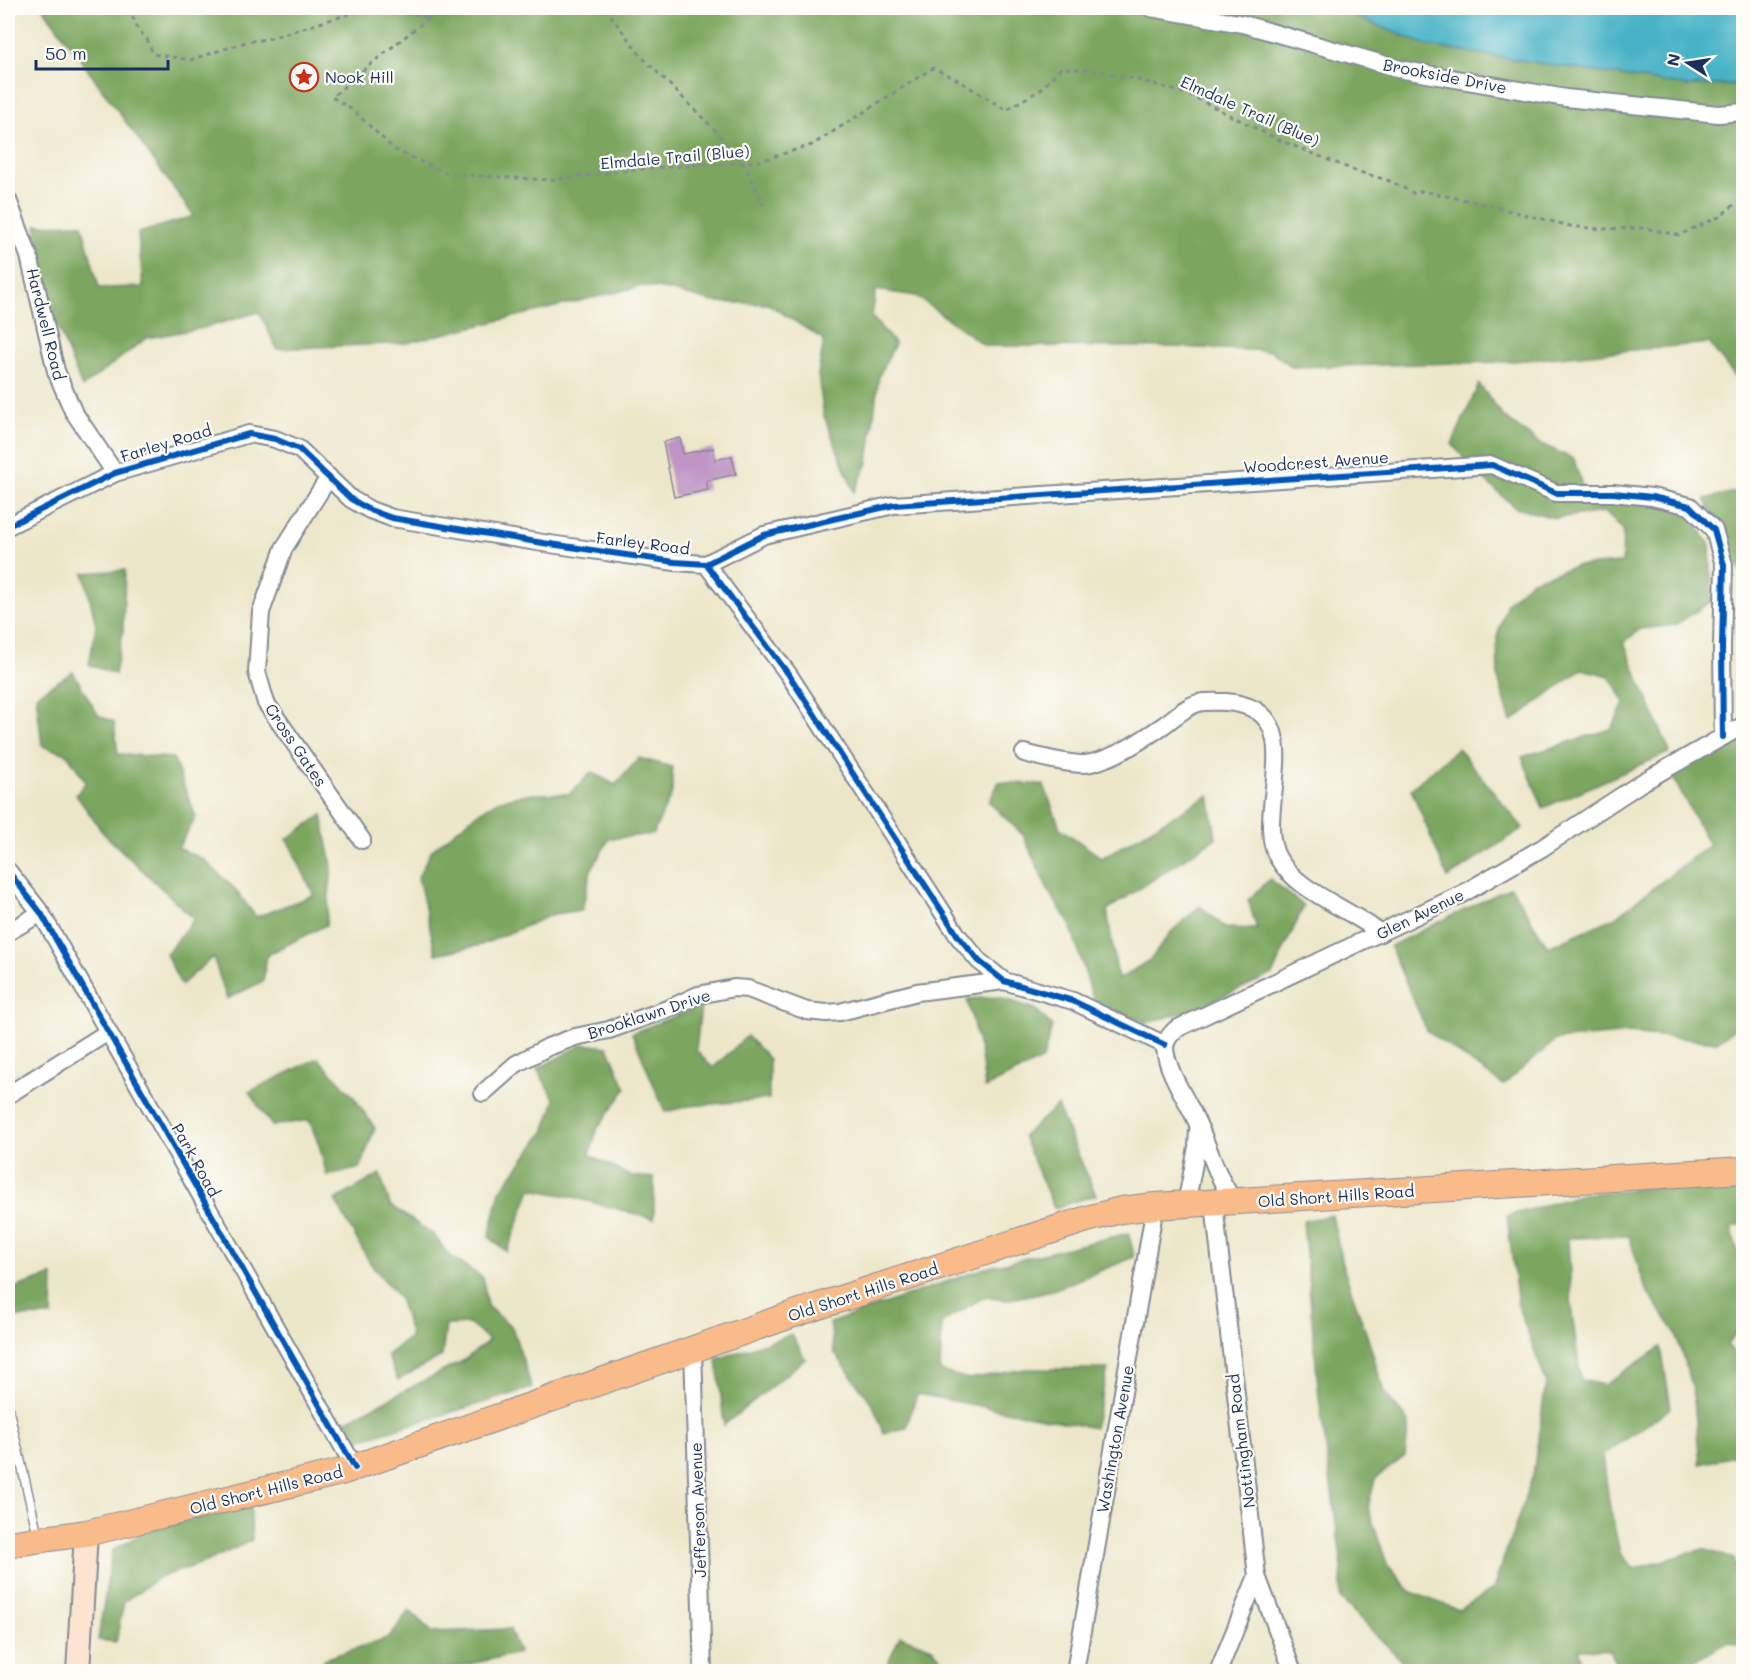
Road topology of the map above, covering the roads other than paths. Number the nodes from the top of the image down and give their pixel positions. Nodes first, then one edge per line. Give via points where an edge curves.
1 (1151, 8) edge
2 (1743, 112) edge
3 (8, 200) edge
4 (115, 473) junction
5 (328, 477) junction
6 (8, 526) edge
7 (706, 564) junction
8 (1743, 725) edge
9 (1723, 737) junction
10 (1024, 753) dead end
11 (362, 840) dead end
12 (8, 871) edge
13 (41, 913) junction
14 (8, 932) edge
15 (1380, 933) junction
16 (1004, 981) junction
17 (108, 1032) junction
18 (1165, 1045) junction
19 (483, 1093) dead end
20 (8, 1095) edge
21 (1198, 1123) junction
22 (1743, 1170) edge
23 (1225, 1203) junction
24 (1186, 1205) junction
25 (1155, 1206) junction
26 (693, 1349) junction
27 (8, 1407) edge
28 (355, 1468) junction
29 (86, 1533) junction
30 (39, 1540) junction
31 (8, 1544) edge
32 (1257, 1575) junction
33 (78, 1671) edge
34 (703, 1671) edge
35 (1075, 1671) edge
36 (1218, 1671) edge
37 (1293, 1671) edge

1 - 2 street, Brookside Drive via 1243,24 1404,70 1566,98 1718,114
3 - 4 street, Hardwell Road via 29,256 56,371 73,411
4 - 5 street, Farley Road via 249,434 298,449
4 - 6 street, Farley Road
5 - 7 street, Farley Road via 351,499 392,518
5 - 11 street, Cross Gates via 284,548 261,612 257,672 266,703
7 - 9 street, Woodcrest Avenue via 764,535 894,506 1492,465 1556,493 1613,493 1690,506 1714,530 1724,565
7 - 16 street, Farley Road via 789,675 958,936 979,961
8 - 9 street, Glen Avenue
9 - 15 street, Glen Avenue via 1462,894
10 - 15 street via 1089,764 1140,741 1202,702 1250,708 1262,715 1275,739 1271,838 1278,859 1310,890
12 - 13 street, Park Road
13 - 14 street
13 - 17 street, Park Road
15 - 18 street, Glen Avenue via 1176,1029
16 - 18 street, Farley Road via 1073,1001
16 - 19 street, Brooklawn Drive via 917,992 826,1013 807,1011 748,989 698,995 609,1030 548,1047 516,1064
17 - 20 street
17 - 28 street, Park Road
18 - 21 street via 1170,1066
21 - 23 street via 1228,1194
21 - 24 street
22 - 23 main road, Old Short Hills Road
23 - 24 main road, Old Short Hills Road
23 - 32 street, Nottingham Road
24 - 25 main road, Old Short Hills Road
25 - 26 main road, Old Short Hills Road via 1087,1218
25 - 35 street, Washington Avenue
26 - 28 main road, Old Short Hills Road
26 - 34 street, Jefferson Avenue
27 - 30 lane
28 - 29 main road, Old Short Hills Road
29 - 30 main road, Old Short Hills Road
29 - 33 street
30 - 31 main road, Old Short Hills Road
32 - 36 street
32 - 37 street, Nottingham Road

